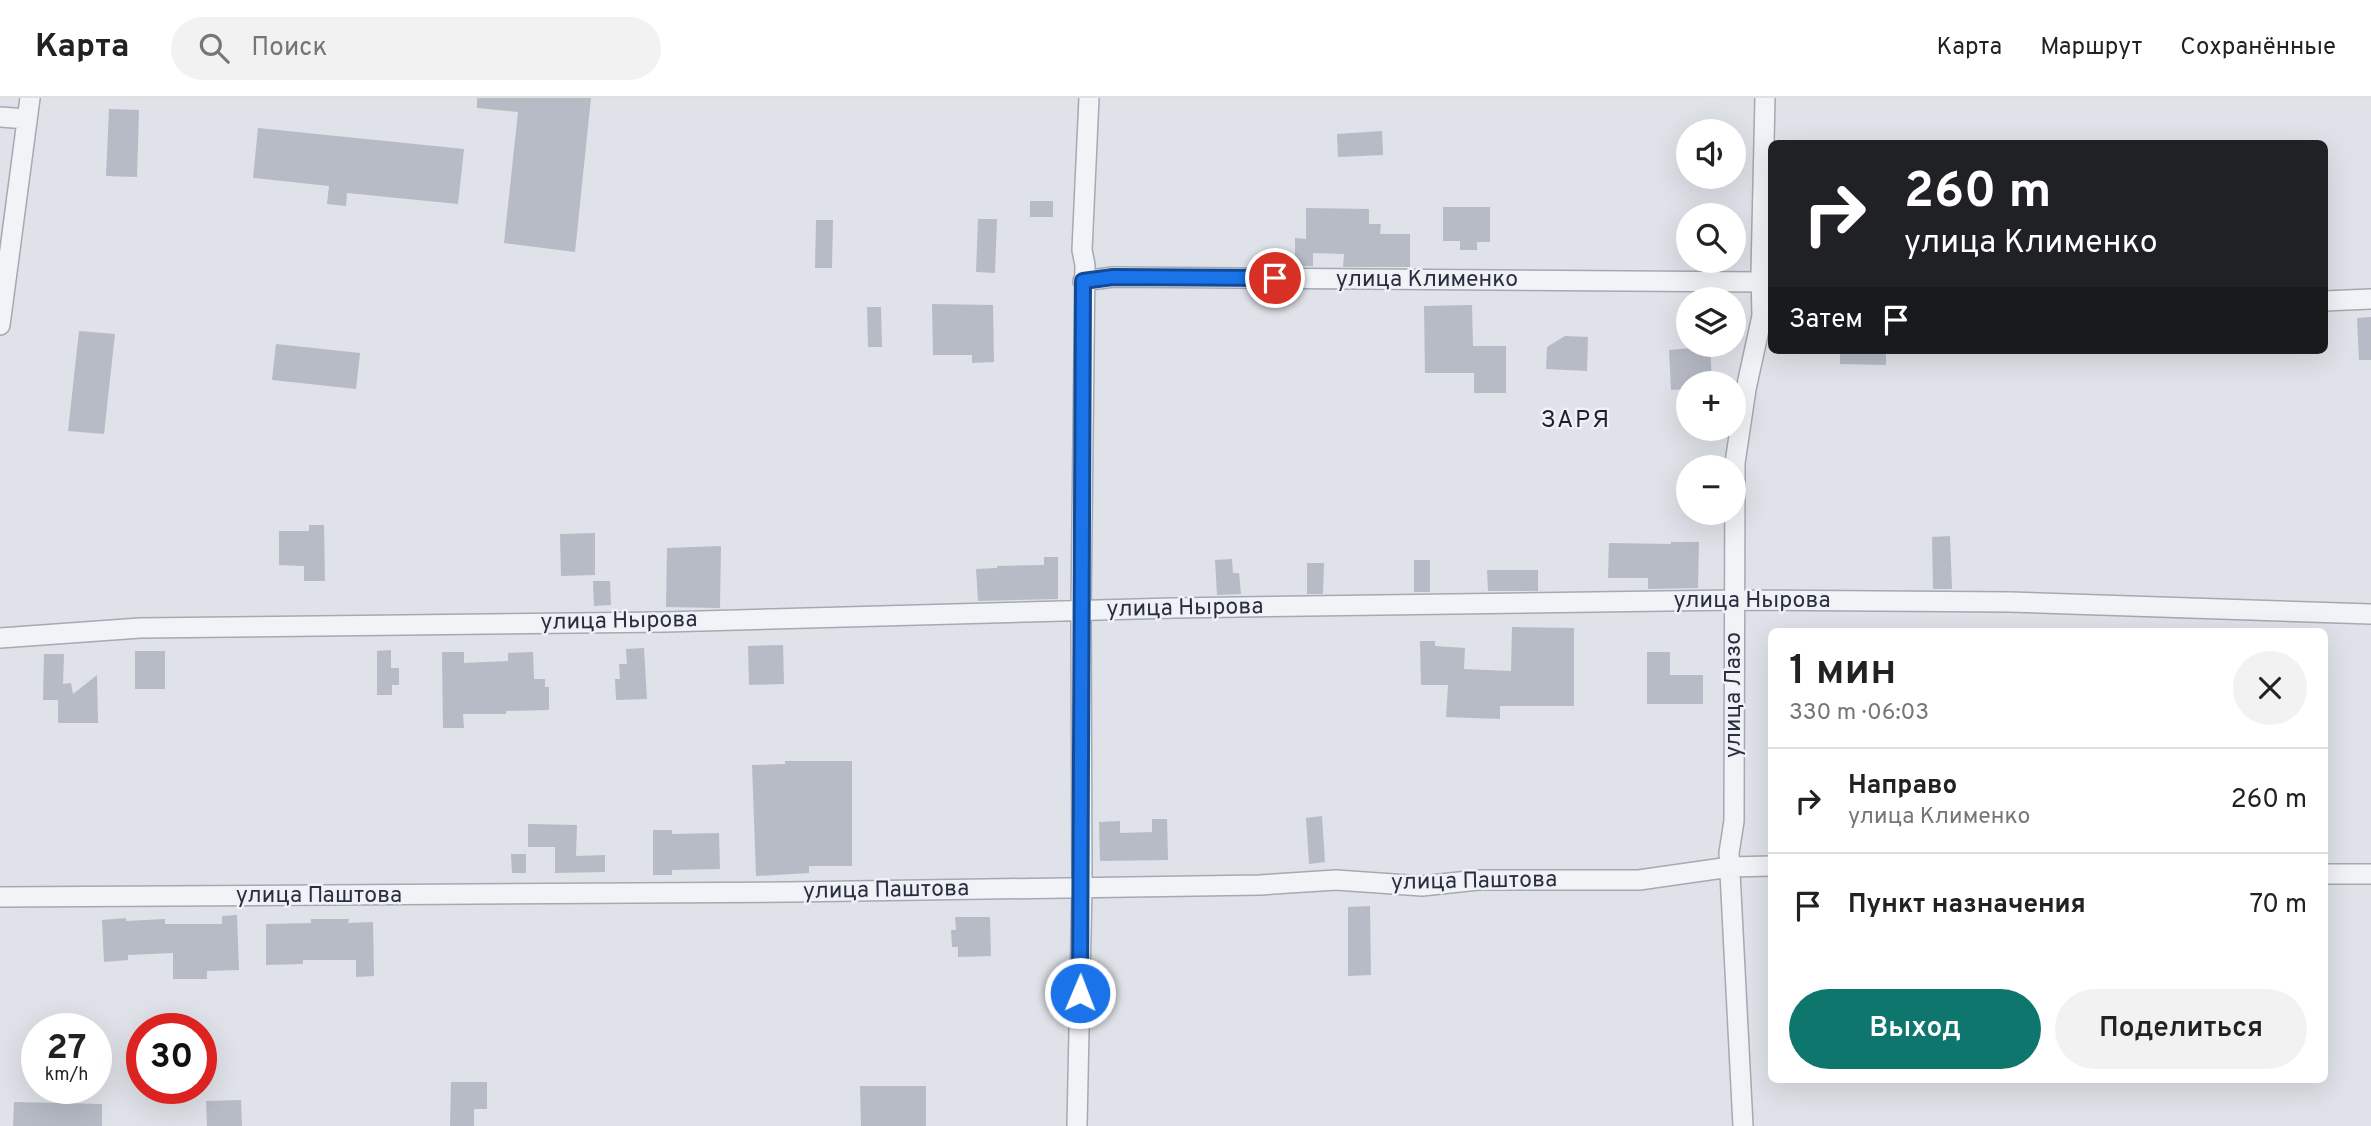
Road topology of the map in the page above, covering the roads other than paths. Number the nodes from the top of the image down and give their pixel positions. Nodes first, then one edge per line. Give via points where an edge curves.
1 (30, 98) edge
2 (1089, 98) edge
3 (1765, 98) edge
4 (0, 117) edge
5 (27, 119) junction
6 (1083, 281) junction
7 (1766, 283) edge
8 (2371, 299) edge
9 (2328, 301) edge
10 (0, 325) edge
11 (1735, 600) junction
12 (1081, 611) junction
13 (2371, 614) edge
14 (0, 638) edge
15 (1768, 866) edge
16 (1730, 867) junction
17 (2328, 874) edge
18 (2371, 874) edge
19 (1082, 887) junction
20 (0, 897) edge
21 (1077, 1126) edge
22 (1743, 1126) edge

1 - 5 street
2 - 6 street
3 - 7 street, улица Лазо
4 - 5 street
5 - 10 street
6 - 7 street, улица Клименко via 1127,277
6 - 12 street
7 - 11 street, улица Лазо via 1735,463
8 - 9 street
11 - 12 street, улица Нырова
11 - 13 street, улица Нырова via 2010,602
11 - 16 street, улица Лазо
12 - 14 street, улица Нырова via 140,628
12 - 19 street
15 - 16 street, улица Паштова
16 - 19 street, улица Паштова via 1639,880 1478,880 1422,886 1336,880
16 - 22 street, улица Лазо
17 - 18 street
19 - 20 street, улица Паштова
19 - 21 street

